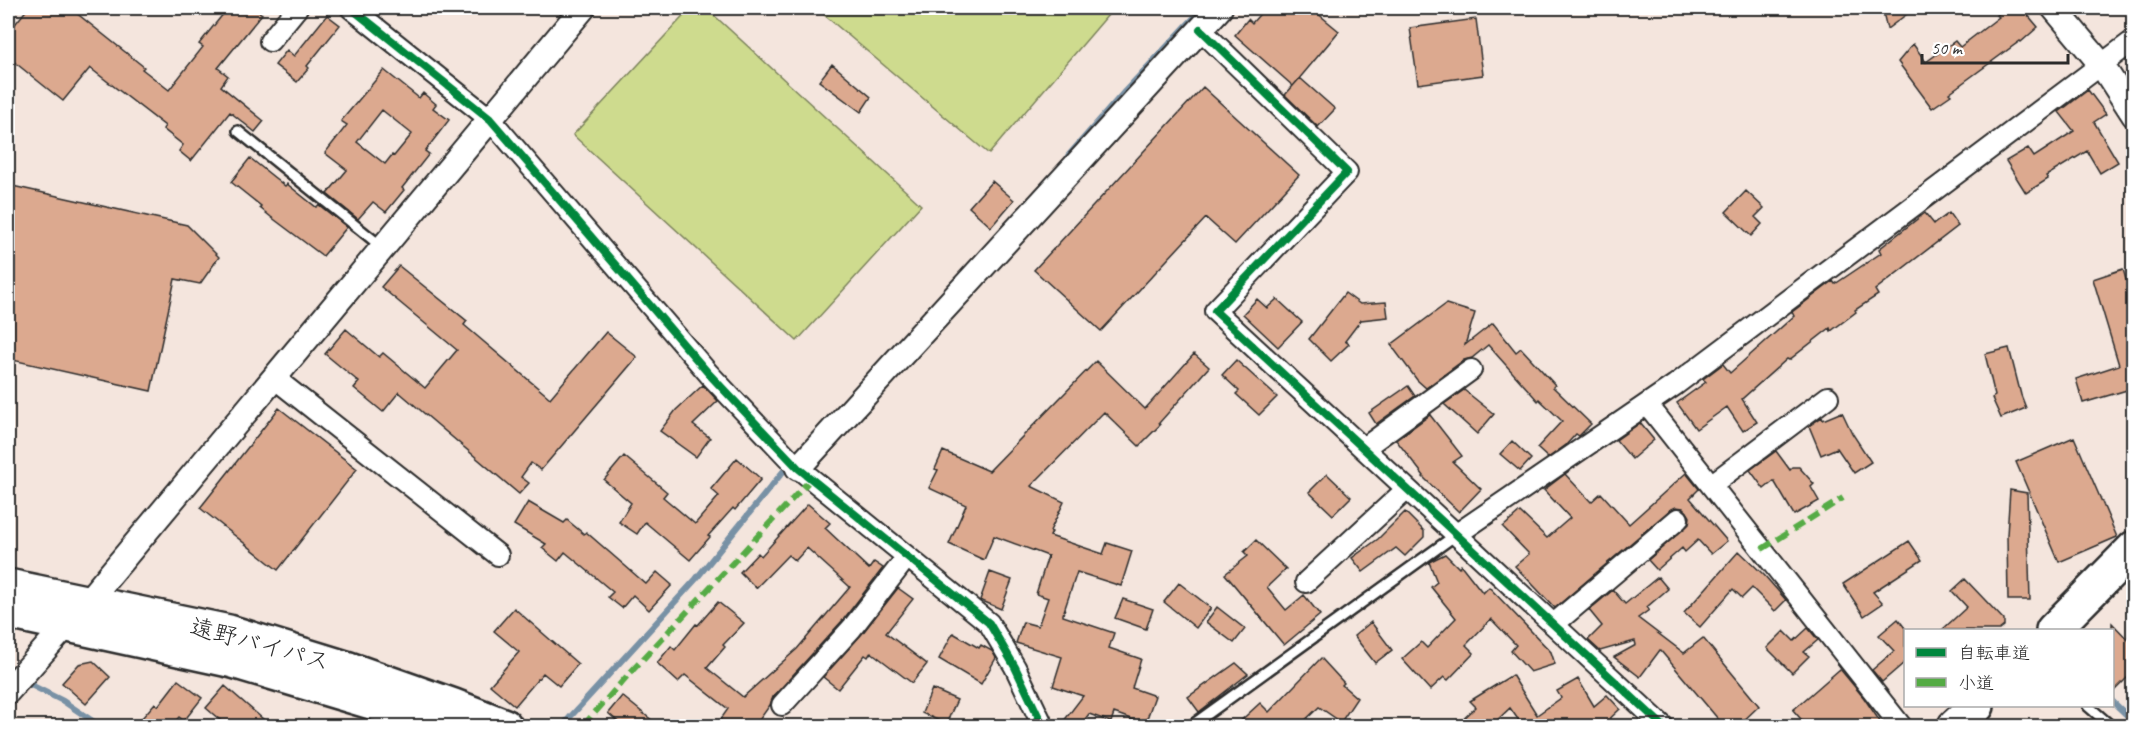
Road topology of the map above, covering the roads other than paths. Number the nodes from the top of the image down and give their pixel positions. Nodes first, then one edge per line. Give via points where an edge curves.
1 (297, 8) edge
2 (351, 8) edge
3 (582, 8) edge
4 (1220, 8) edge
5 (2054, 8) edge
6 (1200, 29) junction
7 (2133, 40) edge
8 (270, 41) dead end
9 (2101, 64) junction
10 (2133, 115) edge
11 (490, 119) junction
12 (238, 131) dead end
13 (382, 247) junction
14 (1471, 370) dead end
15 (273, 377) junction
16 (1828, 398) dead end
17 (1647, 404) junction
18 (1364, 448) junction
19 (798, 468) junction
20 (1711, 485) junction
21 (1406, 490) junction
22 (1678, 519) dead end
23 (1457, 534) junction
24 (2133, 548) edge
25 (498, 555) dead end
26 (907, 557) junction
27 (1306, 582) dead end
28 (8, 586) edge
29 (8, 612) edge
30 (77, 614) junction
31 (1554, 624) junction
32 (2054, 629) edge
33 (9, 690) edge
34 (782, 705) dead end
35 (1975, 707) edge
36 (2090, 707) edge
37 (445, 726) edge
38 (505, 726) edge
39 (1043, 726) edge
40 (1191, 726) edge
41 (1663, 726) edge
42 (1901, 726) edge
43 (1955, 726) edge
44 (2111, 726) edge

1 - 8 street
2 - 11 street
3 - 11 street
4 - 6 street
5 - 9 street
6 - 18 street via 1347,172 1215,311
6 - 19 street
7 - 9 street
9 - 10 street
9 - 17 street
11 - 13 street
11 - 19 street via 709,375
12 - 13 lane
13 - 15 street
14 - 18 street
15 - 25 street
15 - 30 street
16 - 20 street
17 - 20 street
17 - 23 street
18 - 21 street
19 - 26 street
20 - 42 street
21 - 23 street
21 - 27 street
22 - 31 street
23 - 31 street
23 - 40 lane
24 - 32 highway
26 - 34 street via 852,628
26 - 39 street via 989,623
28 - 30 highway, 遠野バイパス
29 - 30 highway, 遠野バイパス
30 - 33 street
30 - 37 highway, 遠野バイパス
30 - 38 highway, 遠野バイパス via 229,632 349,669
31 - 41 street
35 - 43 highway
36 - 44 lane

